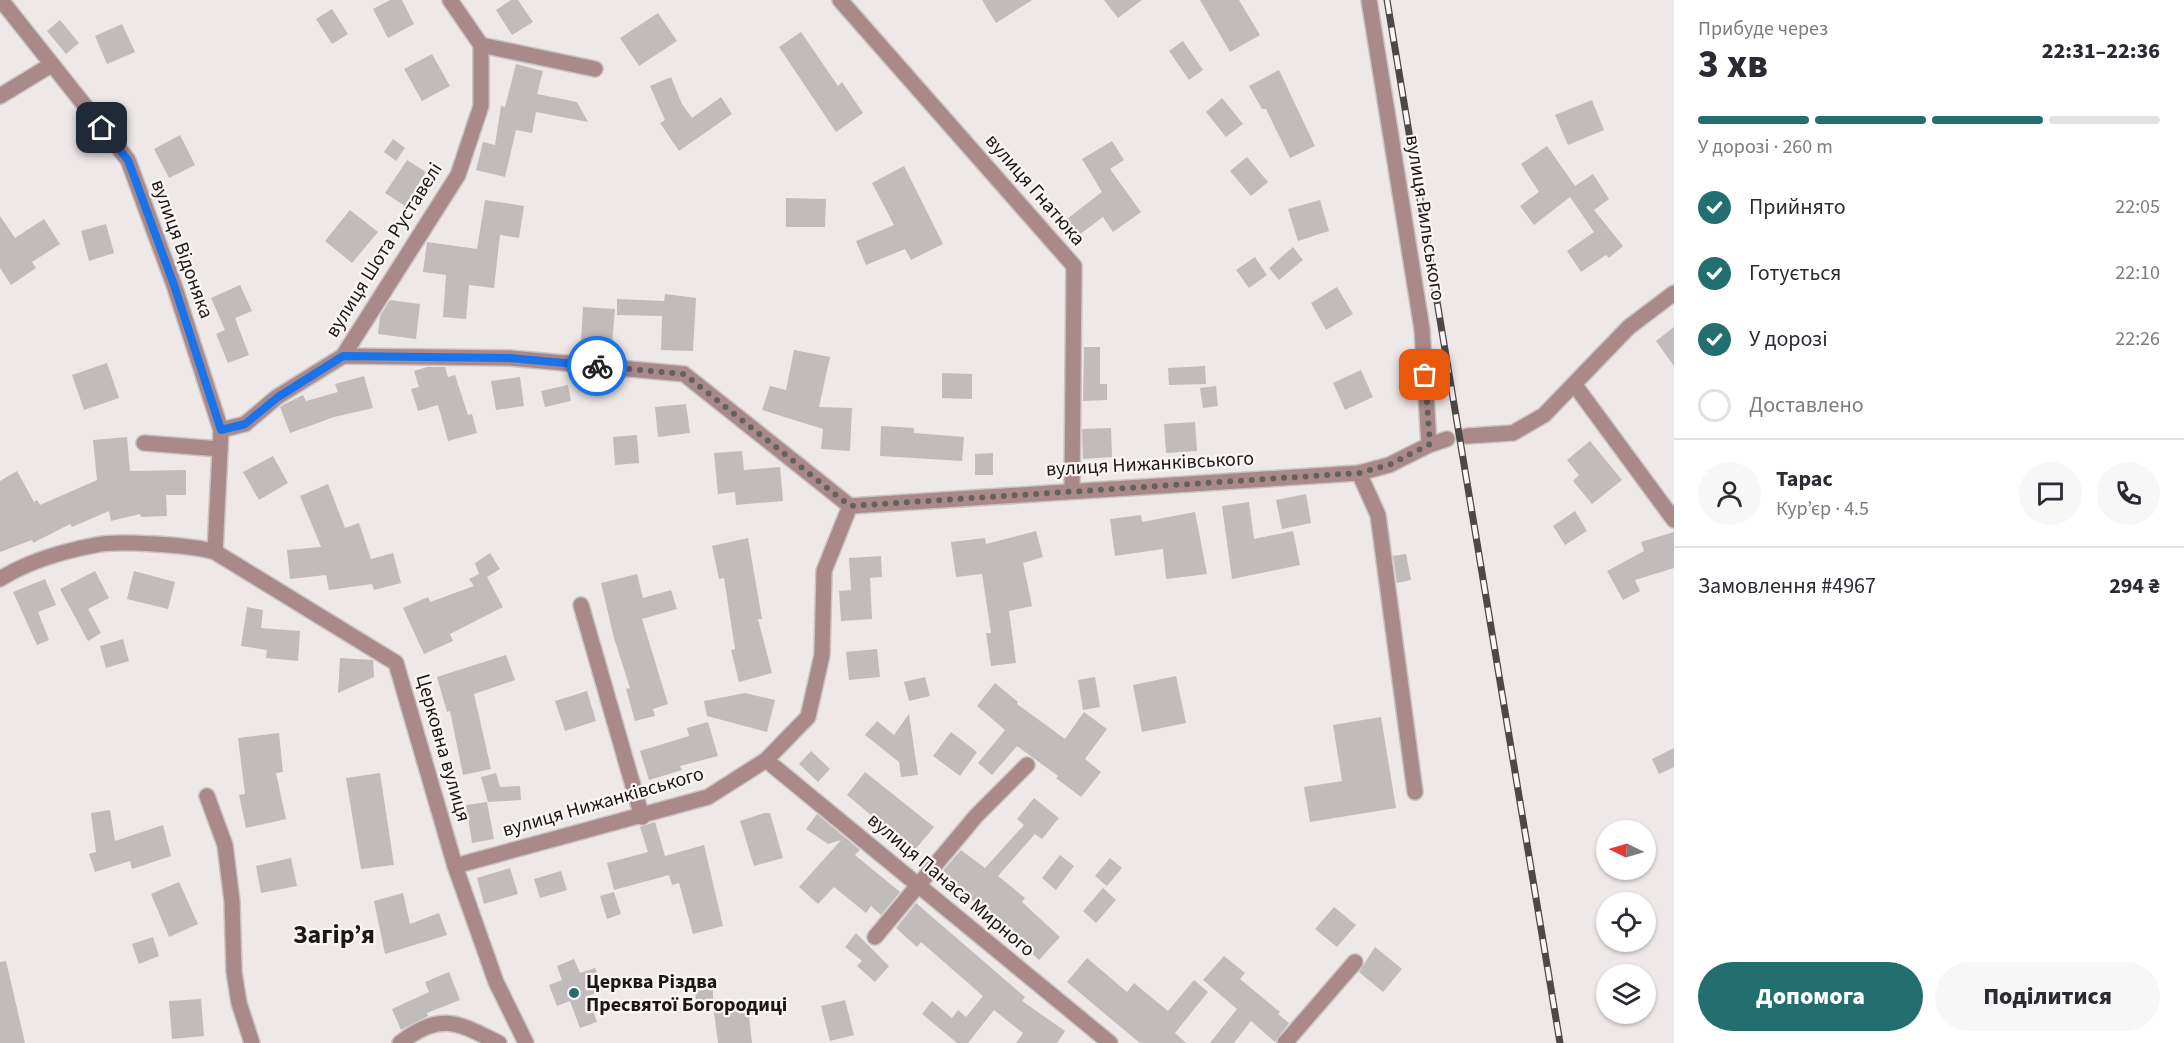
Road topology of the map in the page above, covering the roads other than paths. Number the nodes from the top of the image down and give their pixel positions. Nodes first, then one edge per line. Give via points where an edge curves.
1 (1, 0) edge
2 (450, 0) edge
3 (840, 0) edge
4 (1369, 0) edge
5 (481, 45) junction
6 (51, 65) junction
7 (595, 69) dead end
8 (0, 96) edge
9 (1674, 293) edge
10 (343, 356) junction
11 (1574, 384) junction
12 (221, 430) junction
13 (1467, 436) dead end
14 (1447, 439) dead end
15 (144, 443) dead end
16 (1430, 444) junction
17 (220, 449) junction
18 (1359, 473) junction
19 (1072, 490) junction
20 (850, 506) junction
21 (1674, 520) edge
22 (215, 552) junction
23 (0, 579) edge
24 (580, 605) dead end
25 (766, 760) junction
26 (1027, 765) dead end
27 (1415, 792) dead end
28 (207, 796) dead end
29 (642, 817) junction
30 (455, 866) junction
31 (918, 885) junction
32 (875, 937) dead end
33 (1355, 962) dead end
34 (252, 1043) edge
35 (400, 1043) edge
36 (499, 1043) edge
37 (526, 1043) edge
38 (1110, 1043) edge
39 (1285, 1043) edge

1 - 6 street, вулиця Відоняка
2 - 5 street
3 - 19 street, вулиця Гнатюка via 1074,266
4 - 16 street, вулиця Рильського via 1422,329
5 - 7 street
5 - 10 street, вулиця Шота Руставелі via 481,106 458,175
6 - 8 street
6 - 12 street, вулиця Відоняка via 128,160
9 - 11 street via 1629,327
10 - 12 street, вулиця Шота Руставелі via 278,397 245,424
10 - 20 street via 510,358 684,374
11 - 13 street via 1544,415 1513,433
11 - 21 street
12 - 17 street, вулиця Відоняка
14 - 16 street, вулиця Нижанківського
15 - 17 street
16 - 18 street, вулиця Нижанківського via 1389,465
17 - 22 street, вулиця Відоняка
18 - 19 street, вулиця Нижанківського
18 - 27 street via 1378,515
19 - 20 street, вулиця Нижанківського
20 - 25 street, вулиця Нижанківського via 824,571 822,655 808,717
22 - 23 street, Церковна вулиця via 196,546 98,544 16,569
22 - 30 street, Церковна вулиця via 396,663
24 - 29 street
25 - 29 street, вулиця Нижанківського via 708,797
25 - 31 street, вулиця Панаса Мирного
26 - 31 street via 976,816
28 - 34 street via 225,845 232,901 234,972
29 - 30 street, вулиця Нижанківського
30 - 37 street, Церковна вулиця via 496,982
31 - 32 street
31 - 38 street, вулиця Панаса Мирного
33 - 39 street
35 - 36 street via 435,1024 456,1023

